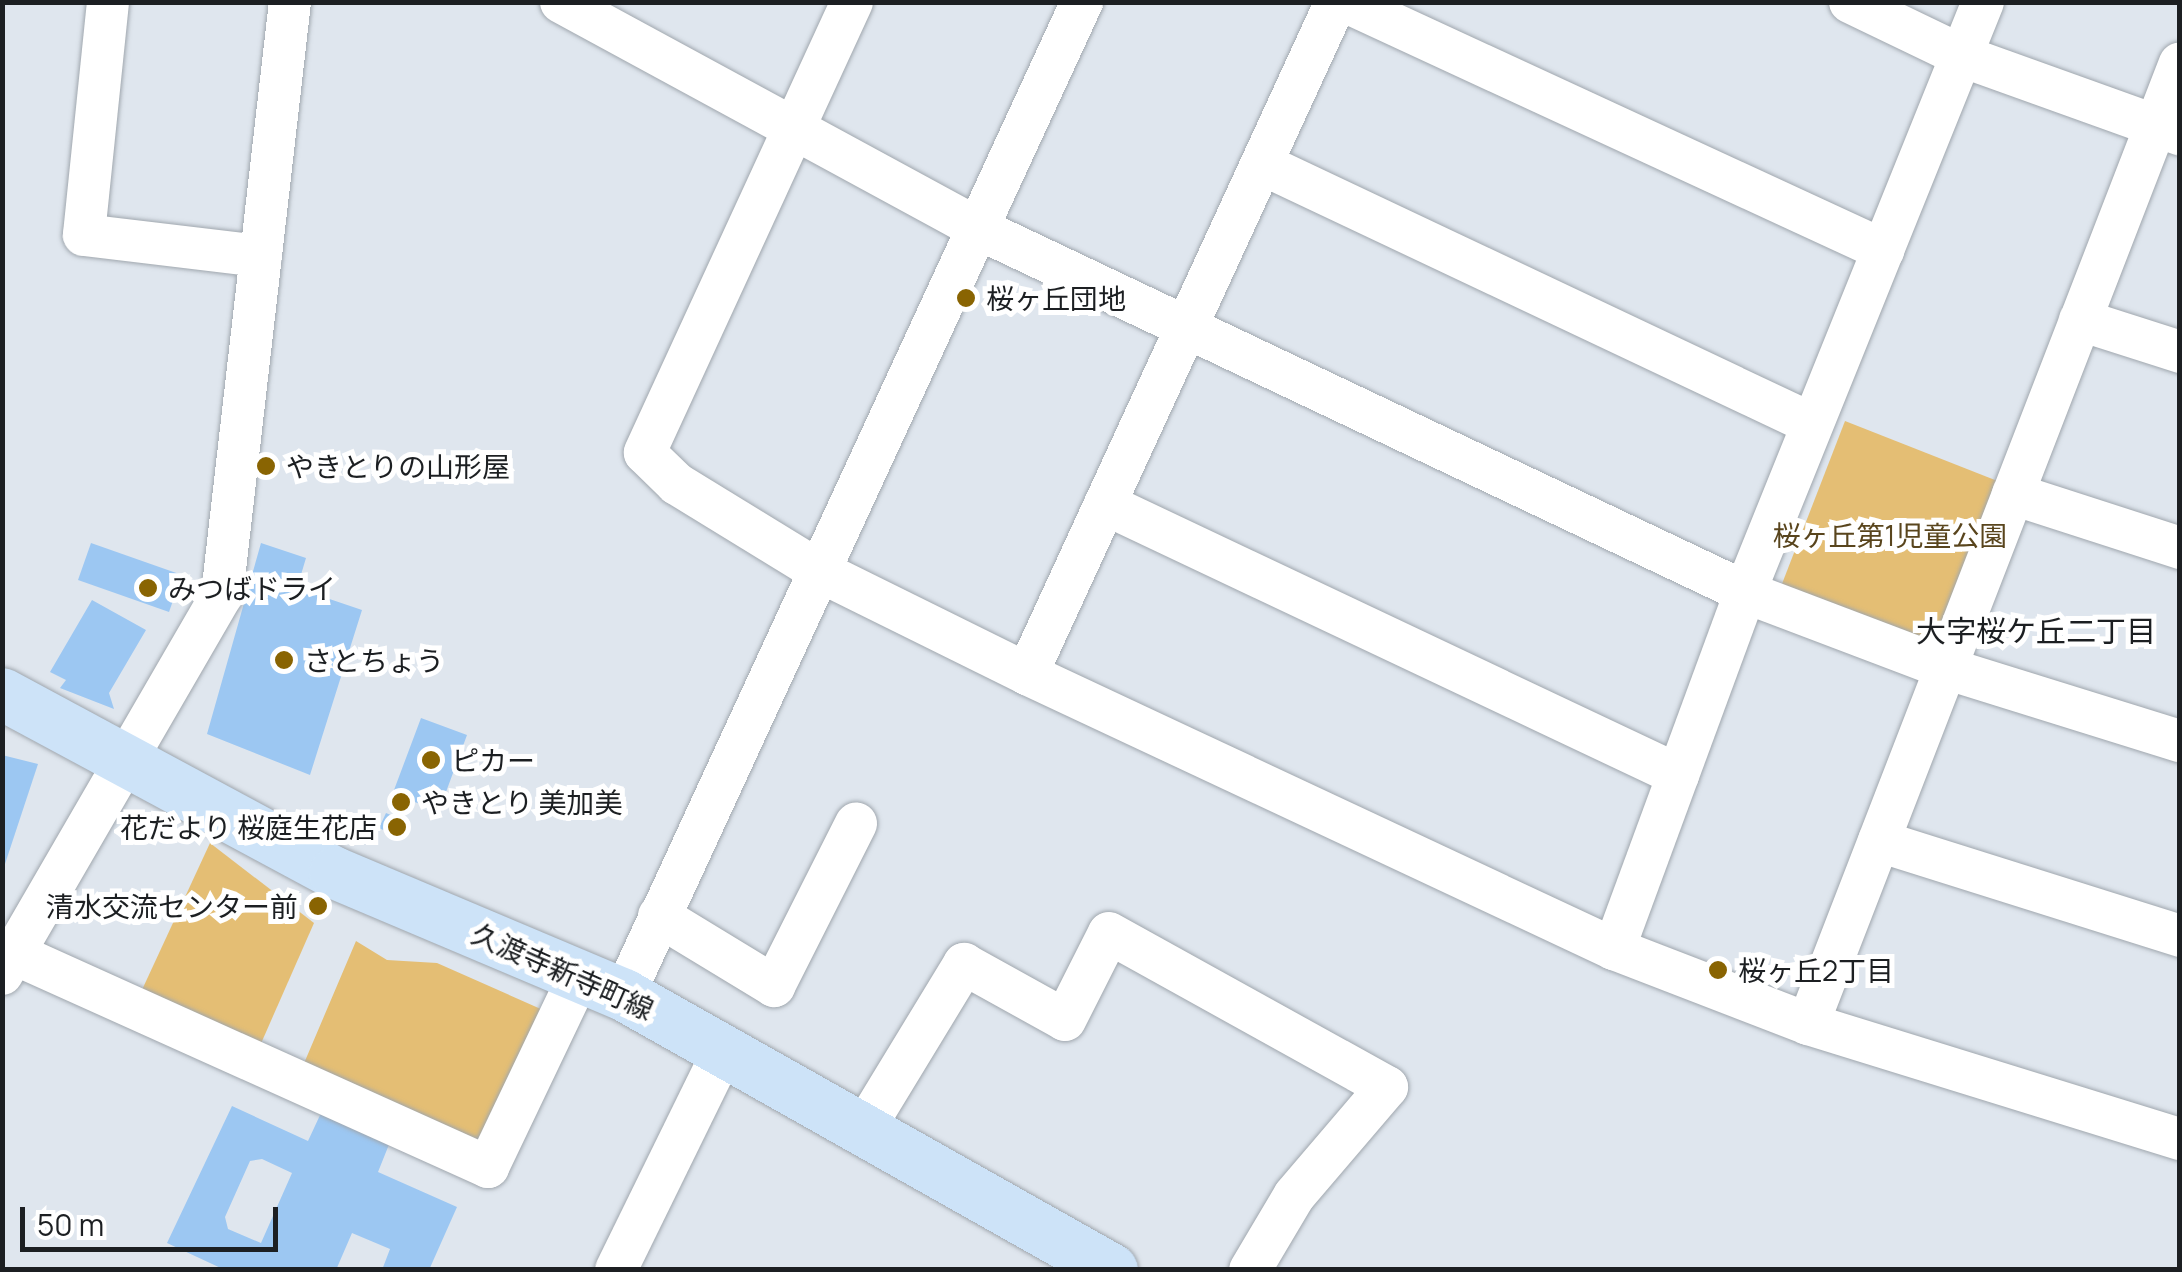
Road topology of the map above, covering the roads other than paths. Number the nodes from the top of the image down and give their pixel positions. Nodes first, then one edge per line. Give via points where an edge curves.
1 (108, 2) edge
2 (290, 2) edge
3 (561, 2) edge
4 (852, 2) edge
5 (1082, 2) edge
6 (1336, 2) edge
7 (1346, 2) edge
8 (1850, 2) edge
9 (1983, 2) edge
10 (1962, 56) junction
11 (2180, 63) edge
12 (792, 126) junction
13 (2167, 130) edge
14 (1262, 164) junction
15 (977, 228) junction
16 (1883, 250) junction
17 (261, 256) junction
18 (2080, 320) junction
19 (1186, 330) junction
20 (2180, 352) edge
21 (1812, 424) junction
22 (2013, 494) junction
23 (1106, 504) junction
24 (2180, 548) edge
25 (819, 571) junction
26 (1745, 592) junction
27 (1946, 668) junction
28 (1027, 674) junction
29 (2, 694) edge
30 (2180, 741) edge
31 (129, 766) junction
32 (1678, 774) junction
33 (856, 824) dead end
34 (1878, 841) junction
35 (659, 916) junction
36 (2180, 936) edge
37 (1614, 949) junction
38 (9, 964) edge
39 (601, 985) junction
40 (1808, 1024) junction
41 (724, 1050) junction
42 (865, 1127) junction
43 (2180, 1139) edge
44 (1050, 1253) edge
45 (616, 1270) edge
46 (1112, 1270) edge
47 (1250, 1270) edge

1 - 17 street via 84,235
2 - 17 street
3 - 12 street
4 - 12 street
5 - 15 street
6 - 14 street
7 - 16 street
8 - 10 street
9 - 10 street
10 - 13 street
10 - 16 street
11 - 13 street
12 - 15 street
12 - 25 street via 645,453 677,484
13 - 18 street
14 - 19 street
14 - 21 street
15 - 19 street
15 - 25 street
16 - 21 street
17 - 31 street via 222,595
18 - 20 street
18 - 22 street
19 - 23 street
19 - 26 street
21 - 26 street
22 - 24 street
22 - 27 street
23 - 28 street
23 - 32 street
25 - 28 street
25 - 35 street
26 - 27 street
26 - 32 street
27 - 30 street
27 - 34 street
28 - 37 street
29 - 31 main road, 久渡寺新寺町線
31 - 38 street
31 - 39 main road, 久渡寺新寺町線 via 336,873
32 - 37 street
33 - 35 street via 774,986
34 - 36 street
34 - 40 street
35 - 39 street
37 - 40 street
38 - 39 street via 488,1167
39 - 41 main road, 久渡寺新寺町線
40 - 43 street
41 - 42 main road, 久渡寺新寺町線
41 - 45 street
42 - 44 main road, 久渡寺新寺町線
42 - 47 street via 964,964 1065,1020 1109,933 1386,1087 1294,1196
44 - 46 main road, 久渡寺新寺町線

